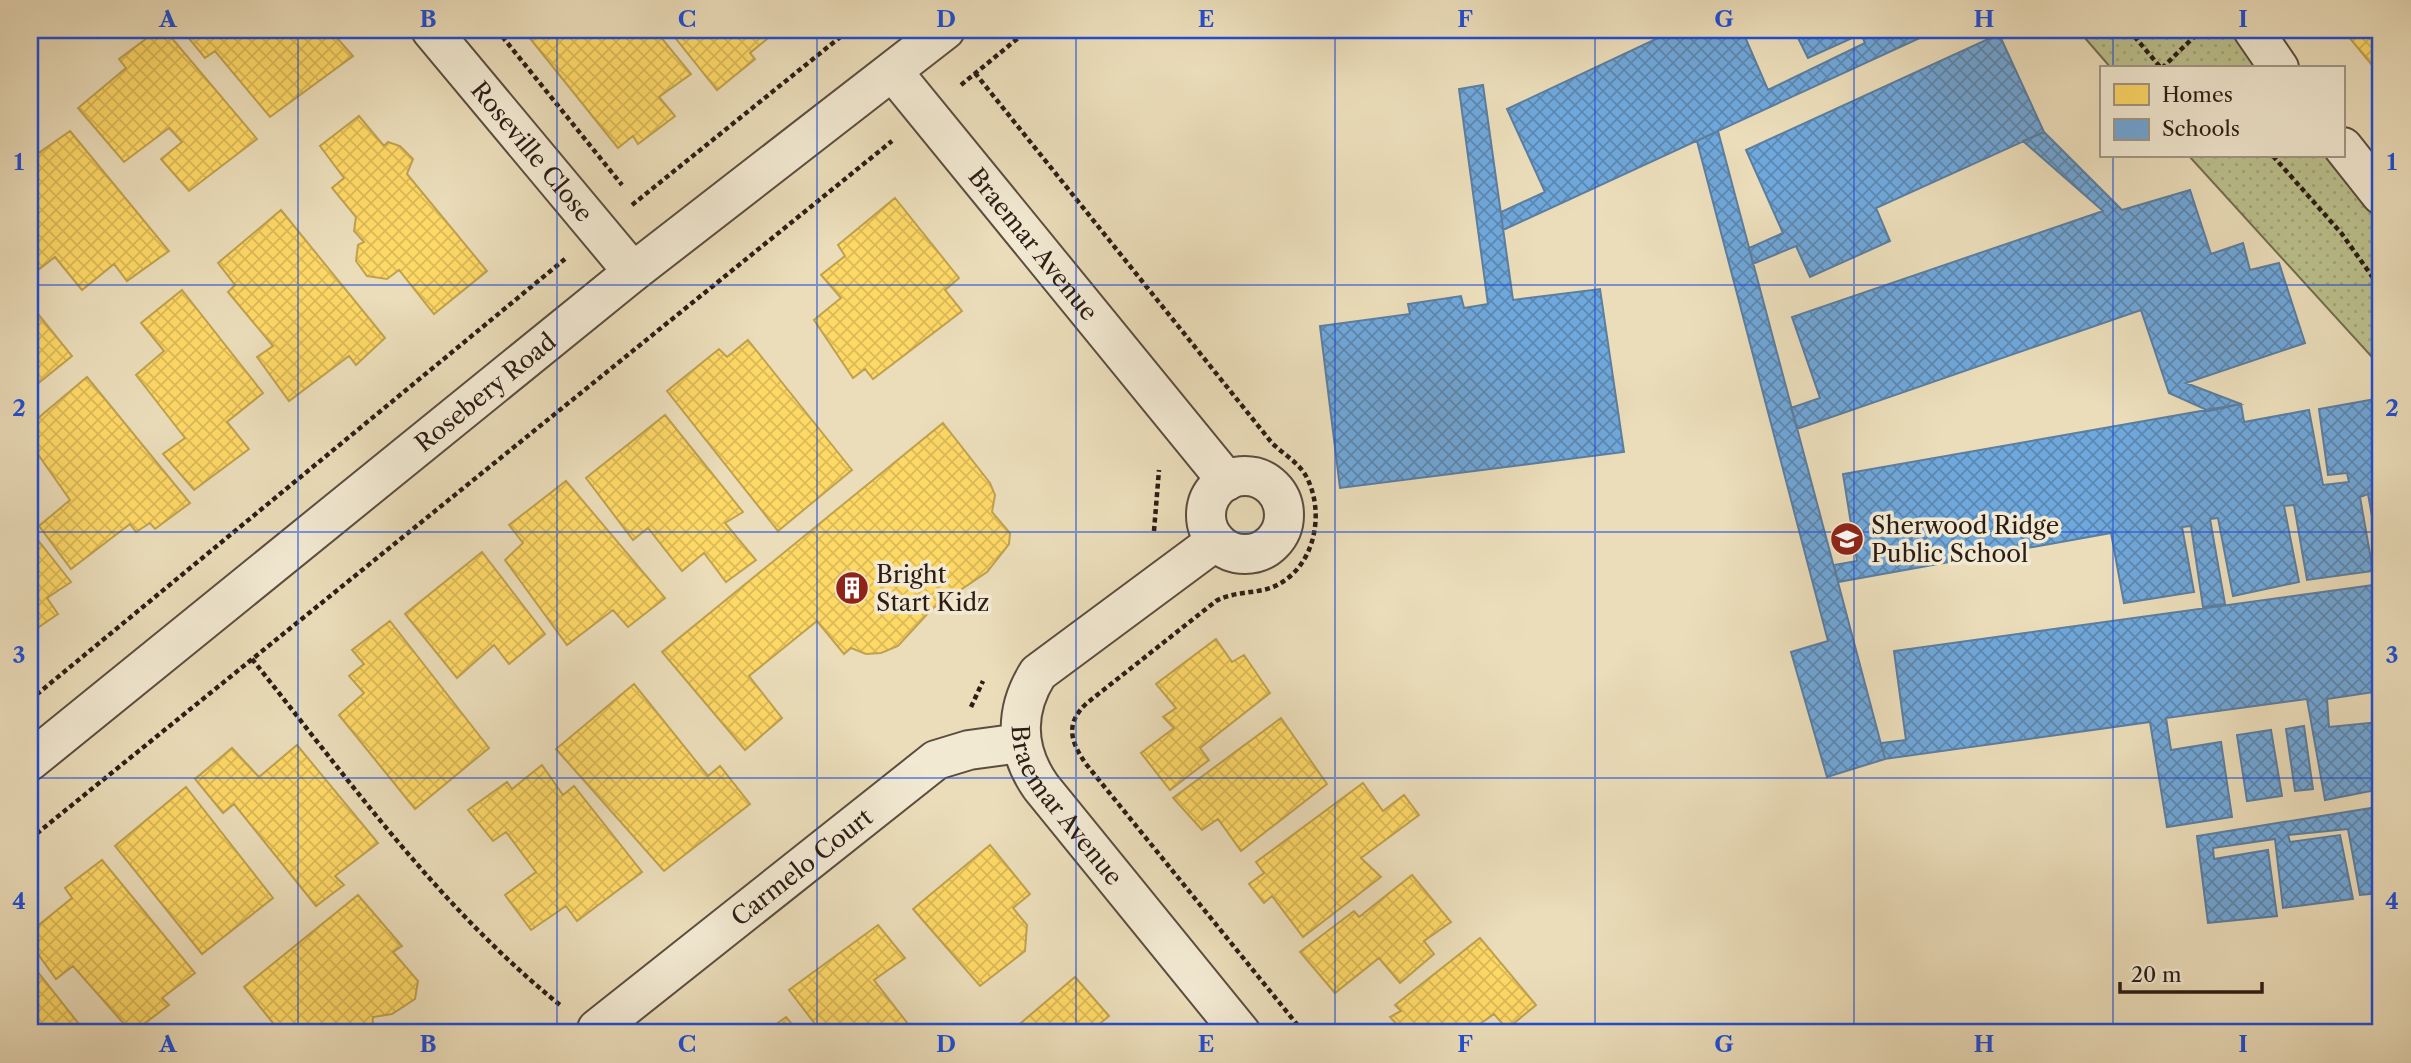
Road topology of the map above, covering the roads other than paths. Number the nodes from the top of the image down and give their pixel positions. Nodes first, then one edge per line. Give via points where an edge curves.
1 (431, 30) edge
2 (945, 30) edge
3 (2253, 30) edge
4 (2278, 66) edge
5 (893, 72) junction
6 (2344, 148) edge
7 (2381, 195) edge
8 (633, 272) junction
9 (1227, 481) junction
10 (1216, 541) junction
11 (1021, 743) junction
12 (30, 761) edge
13 (597, 1029) road end
14 (1241, 1033) edge

1 - 8 street, Roseville Close
2 - 5 street, Rosebery Road
3 - 4 street
5 - 8 street, Rosebery Road
5 - 9 street, Braemar Avenue
6 - 7 street
8 - 12 street, Rosebery Road
9 - 10 street via 1216,489 1206,515
9 - 10 street via 1238,477 1262,480 1280,497 1284,522 1272,543 1262,550 1237,553
10 - 11 street, Braemar Avenue via 1038,673 1021,709
11 - 13 street, Carmelo Court via 944,757 919,773
11 - 14 street, Braemar Avenue via 1041,787

